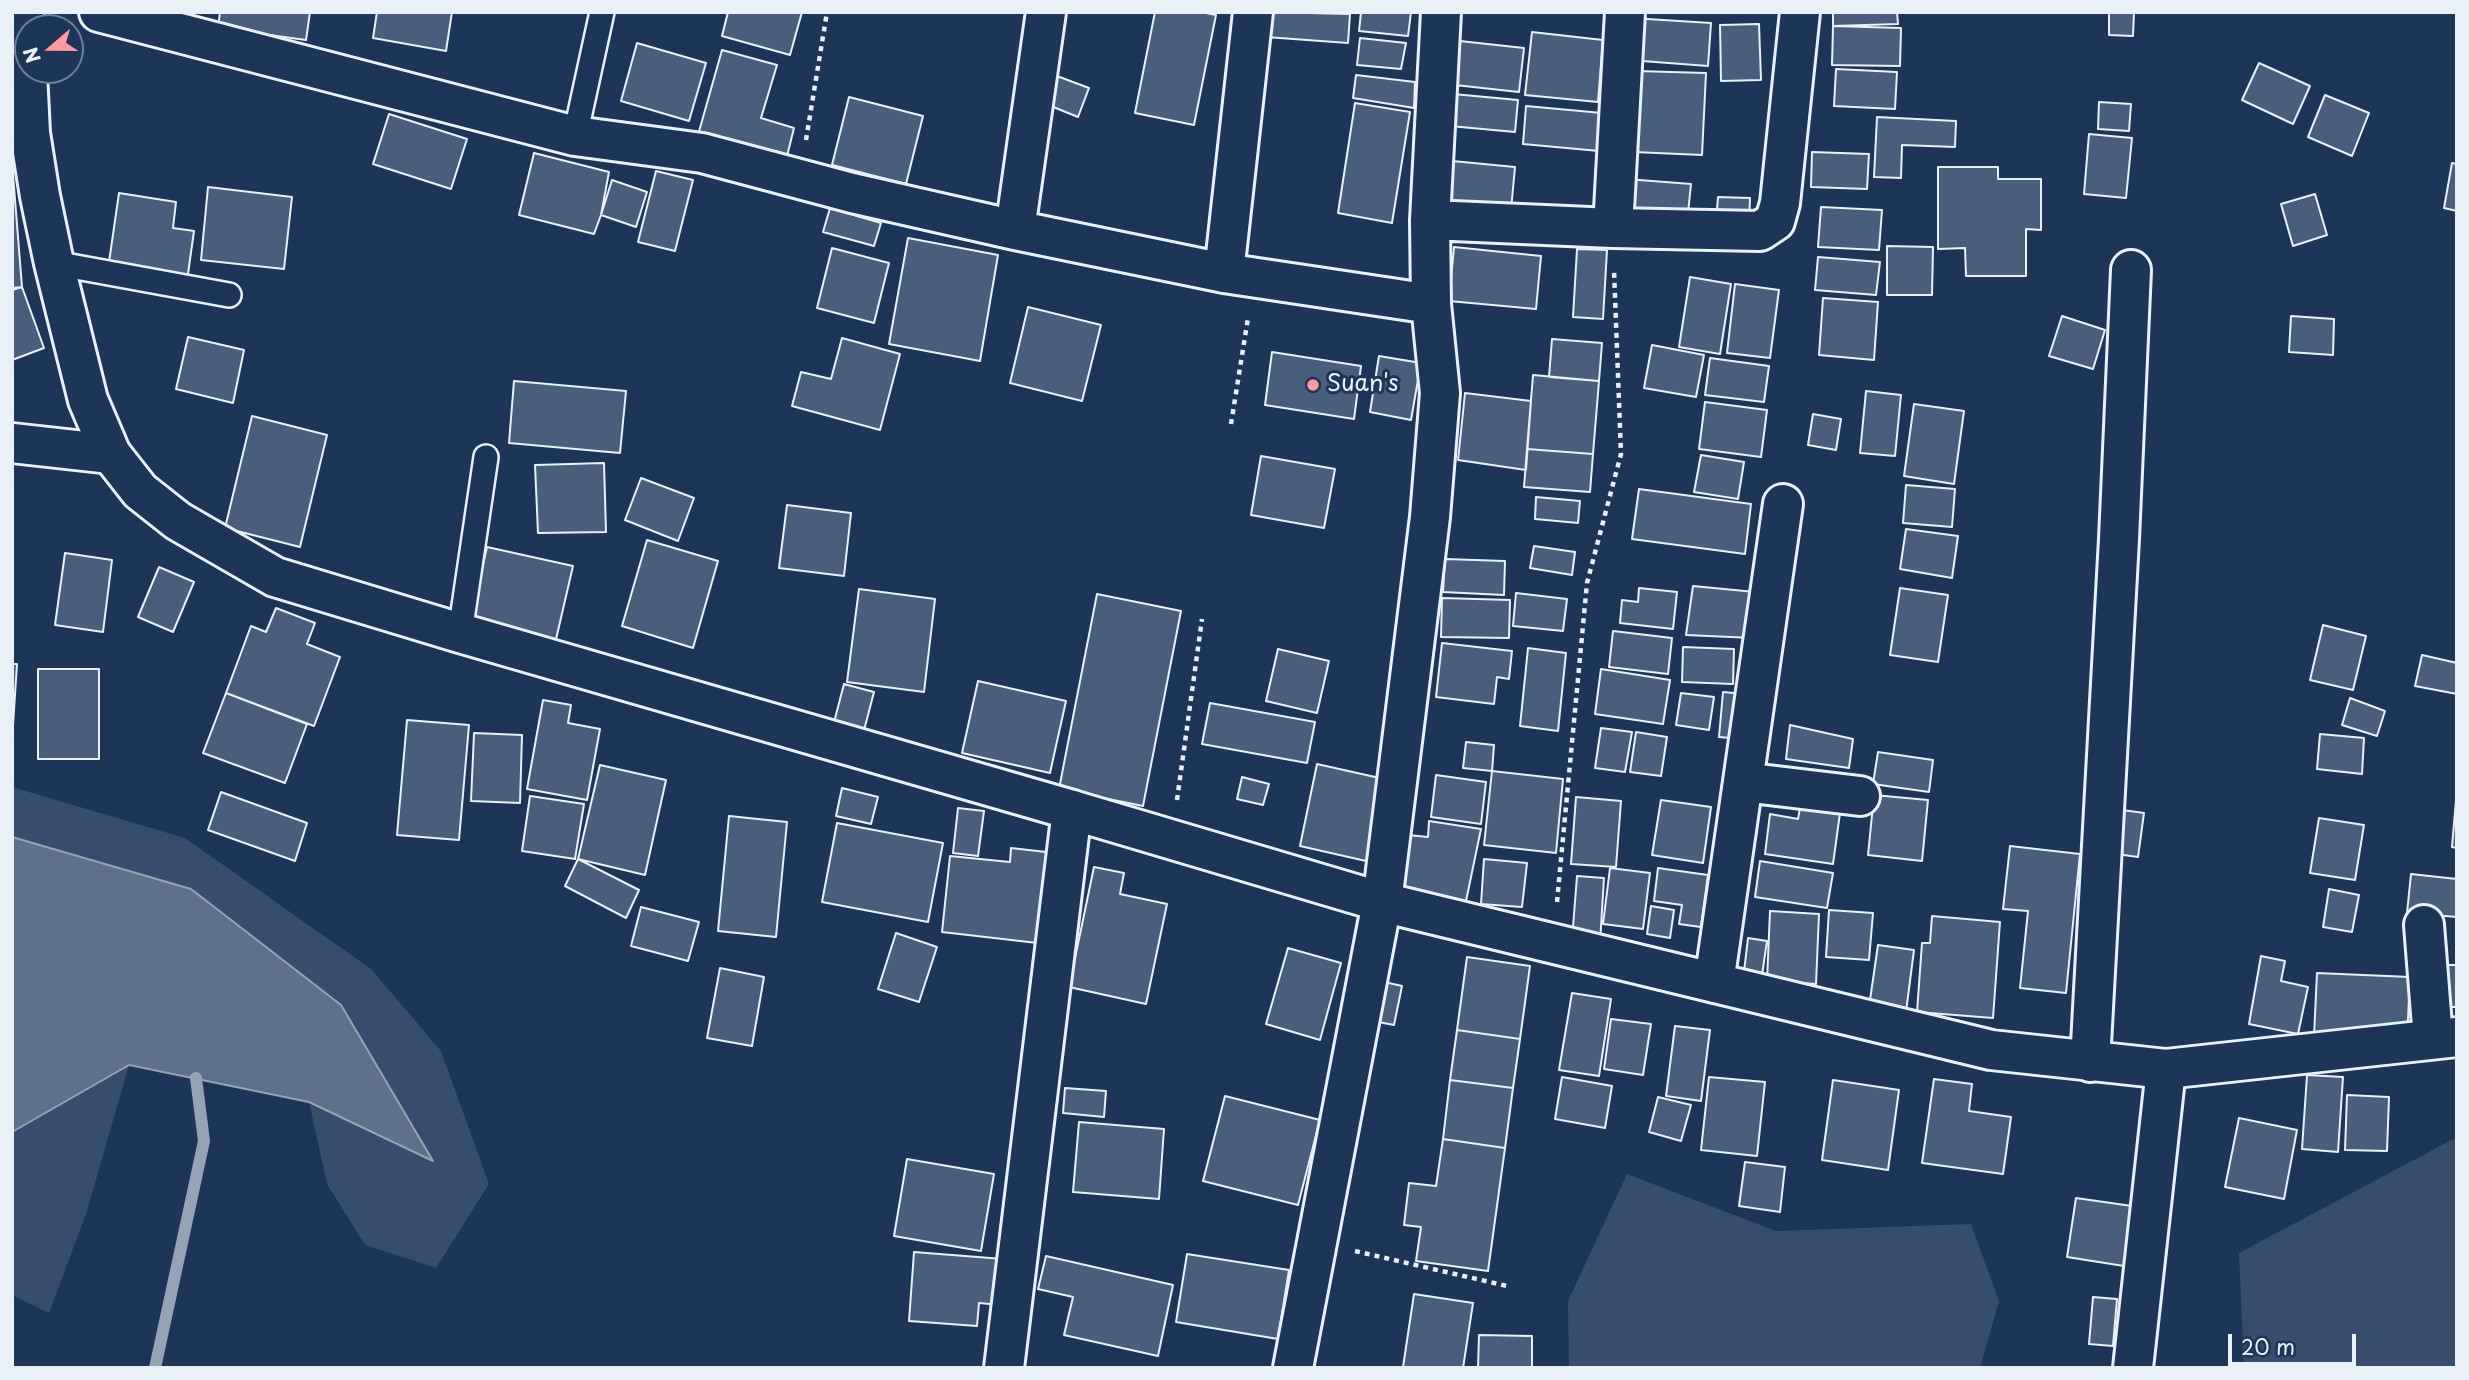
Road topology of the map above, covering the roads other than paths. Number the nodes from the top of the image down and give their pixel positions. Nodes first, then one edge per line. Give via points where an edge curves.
1 (24, 12) edge
2 (99, 12) edge
3 (602, 12) edge
4 (1046, 12) edge
5 (1253, 12) edge
6 (1441, 12) edge
7 (1625, 12) edge
8 (1800, 12) edge
9 (575, 136) junction
10 (1430, 220) junction
11 (1613, 228) junction
12 (1015, 230) junction
13 (54, 263) junction
14 (2131, 270) dead end
15 (1239, 275) junction
16 (229, 295) dead end
17 (1431, 304) junction
18 (12, 443) edge
19 (111, 454) junction
20 (486, 457) dead end
21 (1783, 504) dead end
22 (460, 633) junction
23 (1743, 782) junction
24 (1860, 796) dead end
25 (1072, 810) junction
26 (1382, 902) junction
27 (2424, 925) dead end
28 (1714, 983) junction
29 (2445, 1038) edge
30 (2090, 1062) junction
31 (2166, 1069) junction
32 (1004, 1368) edge
33 (1293, 1368) edge
34 (2133, 1368) edge

1 - 13 street via 30,133
2 - 9 street
3 - 9 lane
4 - 12 street
5 - 15 street
6 - 10 street
7 - 11 street
8 - 11 street via 1775,221 1760,231
9 - 12 street via 702,153
10 - 11 street
10 - 17 street
12 - 15 street
13 - 16 lane
13 - 19 street via 88,400
14 - 30 street
15 - 17 street
17 - 26 street via 1440,393 1431,503
18 - 19 street
19 - 22 street via 140,491 178,521 275,577
20 - 22 lane
21 - 23 street
22 - 25 street
23 - 24 street
23 - 28 street
25 - 26 street
25 - 32 street
26 - 28 street
26 - 33 street
27 - 29 street
28 - 30 street via 1991,1050
29 - 31 street
30 - 31 street
31 - 34 street

